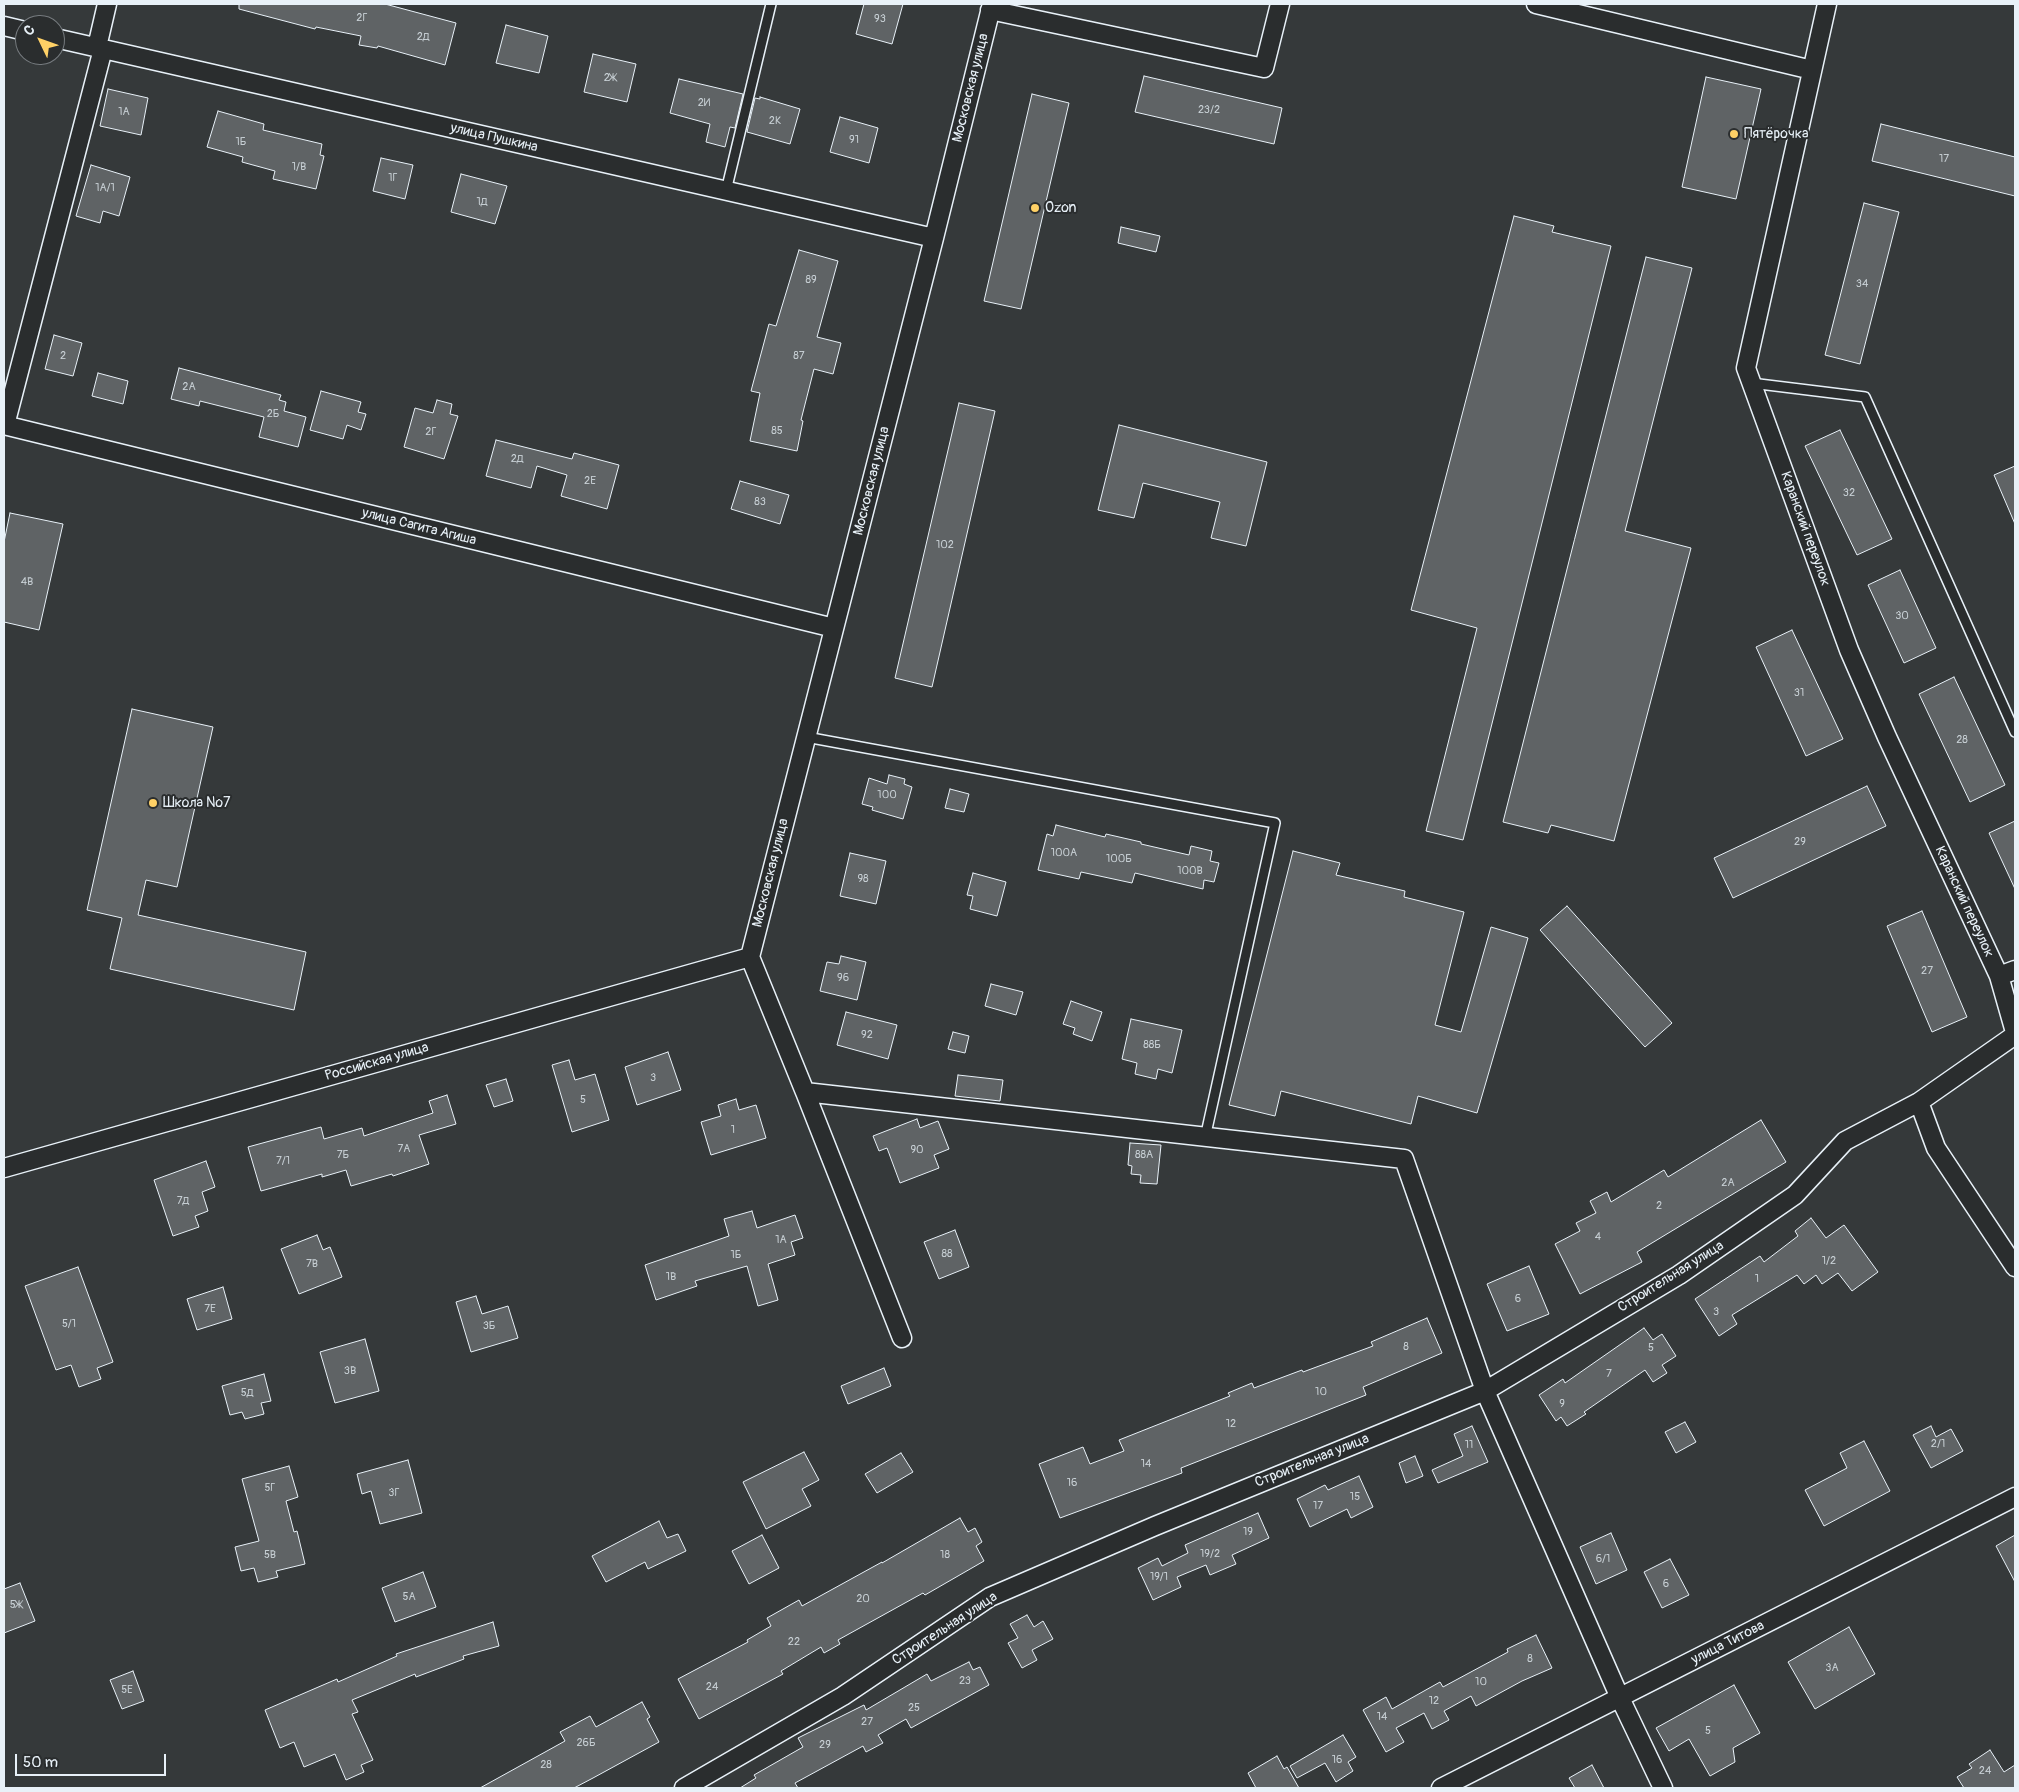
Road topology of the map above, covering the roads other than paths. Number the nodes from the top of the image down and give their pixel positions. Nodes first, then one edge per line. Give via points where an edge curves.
1 (107, 4) edge
2 (772, 4) edge
3 (1280, 4) edge
4 (1536, 4) edge
5 (1827, 4) edge
6 (991, 7) edge
7 (65, 40) edge
8 (100, 48) junction
9 (1812, 70) junction
10 (726, 191) junction
11 (934, 238) junction
12 (1751, 383) junction
13 (4, 425) edge
14 (834, 628) junction
15 (2015, 732) edge
16 (806, 737) junction
17 (750, 957) junction
18 (2007, 973) edge
19 (2015, 1033) edge
20 (805, 1092) junction
21 (1919, 1102) junction
22 (1204, 1138) junction
23 (4, 1168) edge
24 (2015, 1267) edge
25 (902, 1338) dead end
26 (1485, 1391) junction
27 (2015, 1497) edge
28 (1620, 1698) junction
29 (684, 1788) edge
30 (1441, 1788) edge
31 (1663, 1788) edge

1 - 8 street
2 - 10 lane
3 - 6 street via 1264,68
4 - 9 street
5 - 9 street, Каранский переулок
6 - 11 street, Московская улица
7 - 8 street, улица Пушкина
8 - 10 street, улица Пушкина
8 - 13 street
9 - 12 street, Каранский переулок via 1746,368
10 - 11 street, улица Пушкина
11 - 14 street, Московская улица
12 - 15 lane via 1865,396
12 - 18 street, Каранский переулок via 1849,650 1887,737
13 - 14 street, улица Сагита Агиша
14 - 16 street, Московская улица
16 - 17 street, Московская улица
16 - 22 lane via 1275,823
17 - 20 street
17 - 23 street, Российская улица
18 - 19 street, Каранский переулок
19 - 21 street, Каранский переулок
20 - 22 street
20 - 25 street
21 - 24 street via 1936,1148
21 - 26 street, Строительная улица via 1844,1141 1795,1195 1679,1275
22 - 26 street via 1404,1160
26 - 28 street
26 - 29 street, Строительная улица via 990,1597 843,1696
27 - 28 street, улица Титова
28 - 30 street, улица Титова
28 - 31 street

